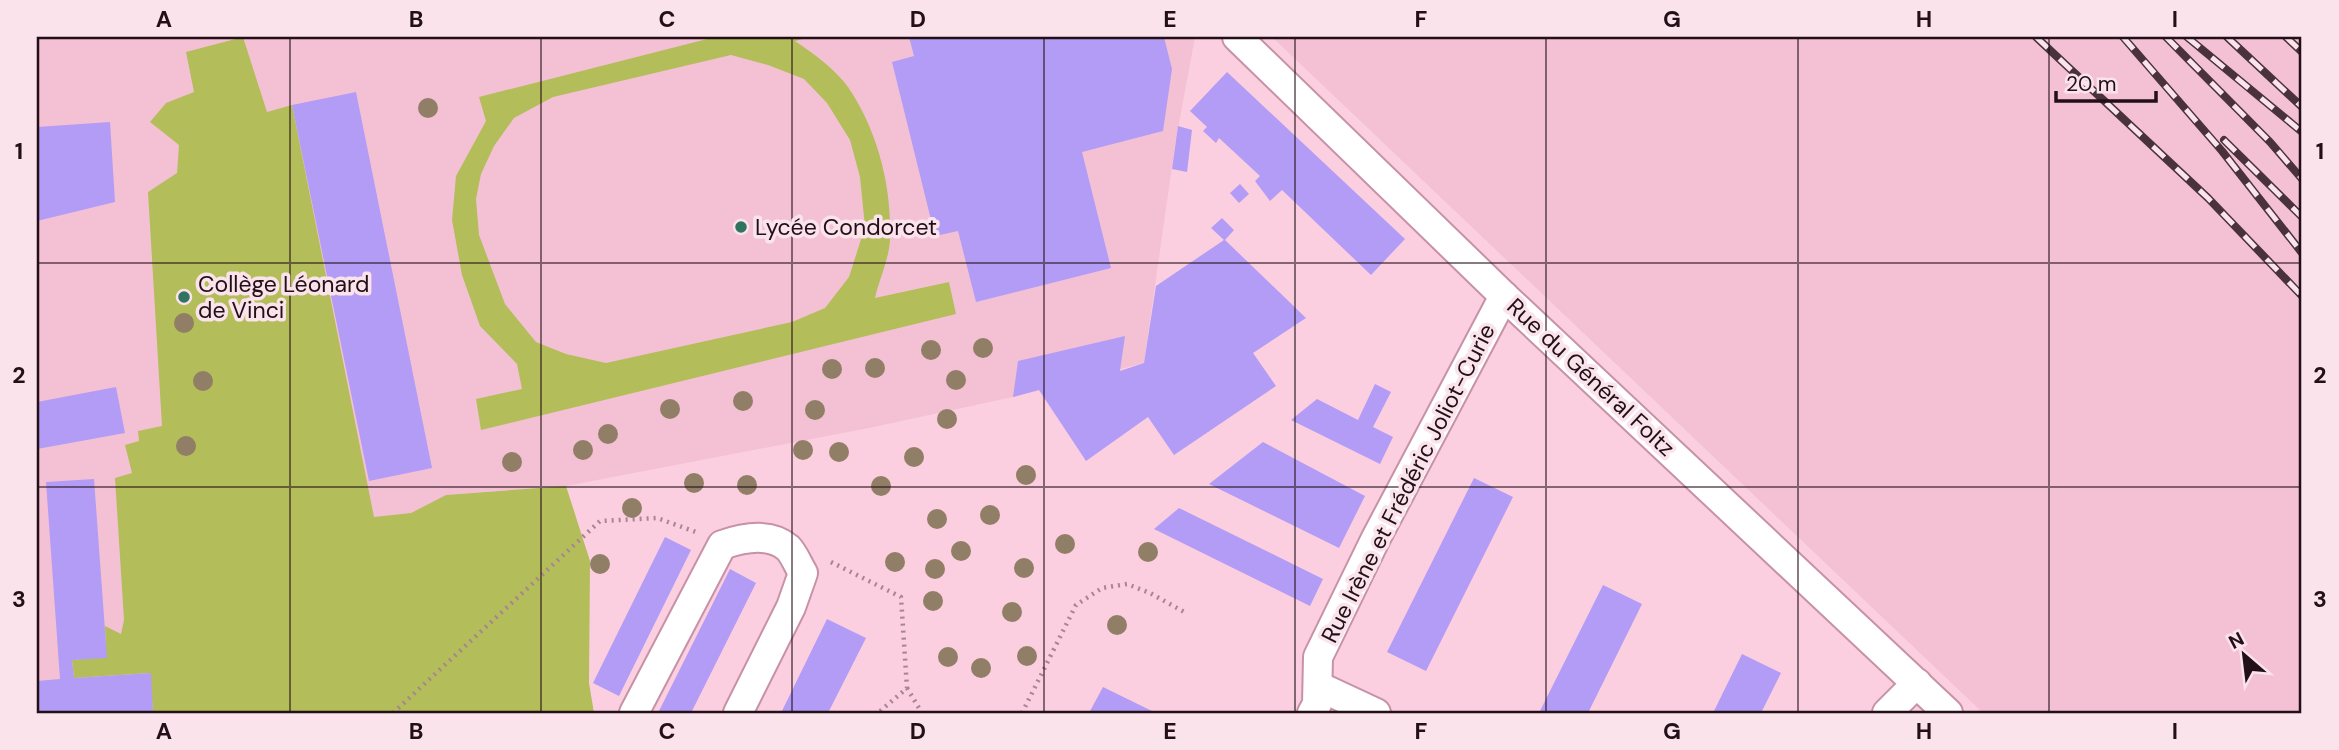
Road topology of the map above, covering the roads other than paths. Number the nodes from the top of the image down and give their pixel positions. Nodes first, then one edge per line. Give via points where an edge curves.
1 (1237, 37) edge
2 (1504, 296) junction
3 (1917, 683) junction
4 (1315, 700) edge
5 (634, 713) edge
6 (738, 713) edge
7 (1376, 713) edge
8 (1887, 713) edge
9 (1948, 713) edge

1 - 2 street, Rue du Général Foltz
2 - 3 street, Rue du Général Foltz
2 - 4 street, Rue Irène et Frédéric Joliot-Curie via 1318,657
3 - 8 street
3 - 9 street, Rue du Général Foltz
4 - 7 street
5 - 6 street via 722,545 741,538 769,539 788,548 803,573

